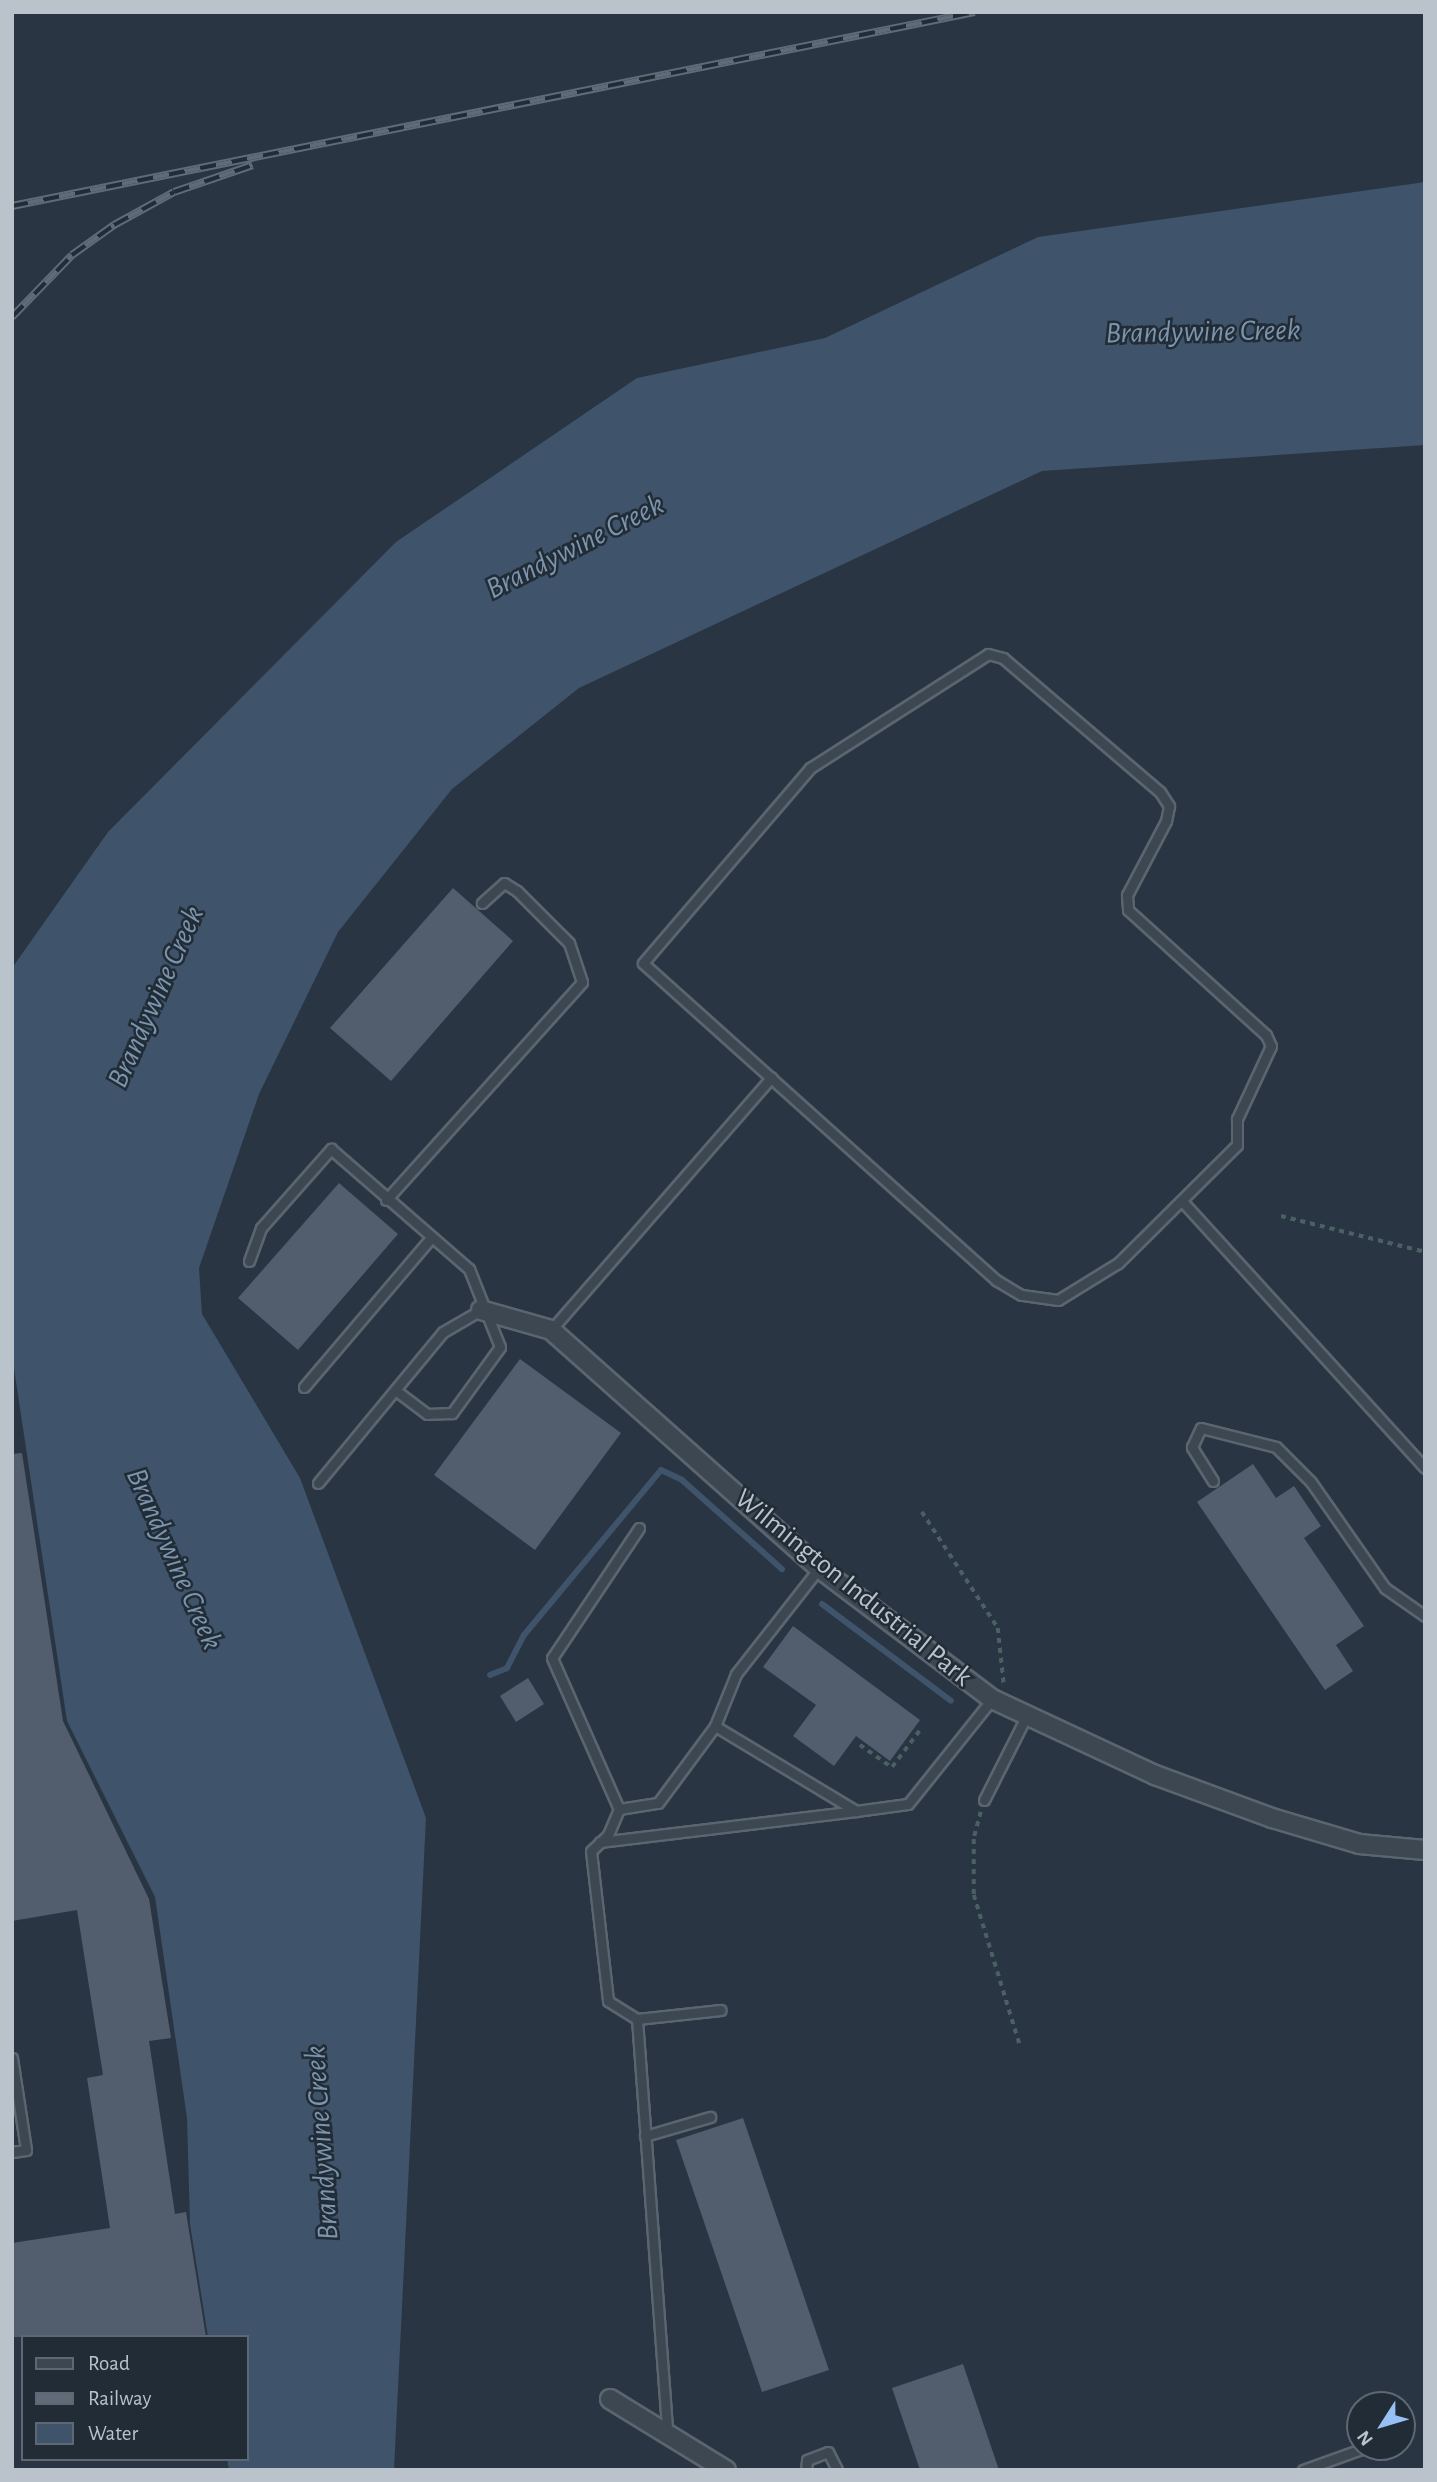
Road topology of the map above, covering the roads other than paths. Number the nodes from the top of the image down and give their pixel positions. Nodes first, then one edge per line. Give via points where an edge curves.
1 (482, 903) dead end
2 (771, 1078) junction
3 (386, 1200) junction
4 (1182, 1201) junction
5 (431, 1238) junction
6 (249, 1261) dead end
7 (481, 1310) junction
8 (551, 1330) junction
9 (304, 1387) dead end
10 (396, 1391) junction
11 (1425, 1468) edge
12 (1213, 1481) dead end
13 (318, 1483) dead end
14 (639, 1528) dead end
15 (819, 1569) junction
16 (1425, 1616) edge
17 (997, 1702) junction
18 (1026, 1717) junction
19 (715, 1726) junction
20 (984, 1800) road end
21 (619, 1809) junction
22 (856, 1811) junction
23 (598, 1843) junction
24 (1425, 1850) edge
25 (721, 2010) dead end
26 (637, 2019) junction
27 (12, 2058) edge
28 (710, 2117) dead end
29 (645, 2136) junction
30 (12, 2152) edge
31 (610, 2399) dead end
32 (667, 2432) junction
33 (1346, 2455) edge
34 (726, 2470) edge
35 (806, 2470) edge
36 (837, 2470) edge
37 (1303, 2470) edge

1 - 3 lane via 504,883 517,891 569,943 582,982
2 - 4 lane via 996,1280 1021,1295 1058,1300 1078,1292
2 - 4 lane via 643,963 810,768 976,658 995,656 1160,792 1169,806 1166,821 1127,895 1128,910 1266,1035 1271,1046 1237,1119 1237,1144
2 - 8 lane
3 - 5 lane
3 - 6 lane via 331,1149 261,1228
4 - 11 lane
5 - 7 lane via 469,1269
5 - 9 lane
7 - 8 street, Wilmington Industrial Park
7 - 10 lane via 443,1332
7 - 10 lane via 500,1346 452,1413 427,1414
8 - 15 street, Wilmington Industrial Park
10 - 13 lane
12 - 16 lane via 1192,1447 1201,1428 1276,1447 1311,1482 1385,1588
14 - 21 lane via 552,1658
15 - 17 street, Wilmington Industrial Park
15 - 19 lane via 736,1674
17 - 18 street, Wilmington Industrial Park
17 - 22 lane via 908,1804
18 - 20 lane
18 - 24 street, Wilmington Industrial Park via 1155,1775 1319,1834
19 - 21 lane via 658,1803
19 - 22 lane
21 - 23 lane
22 - 23 lane
23 - 26 lane via 591,1851 603,1991 616,2009
25 - 26 lane
26 - 29 lane
27 - 30 lane via 26,2150
28 - 29 lane
29 - 32 lane
31 - 32 street
32 - 34 street
33 - 37 lane
35 - 36 lane via 807,2460 828,2452

